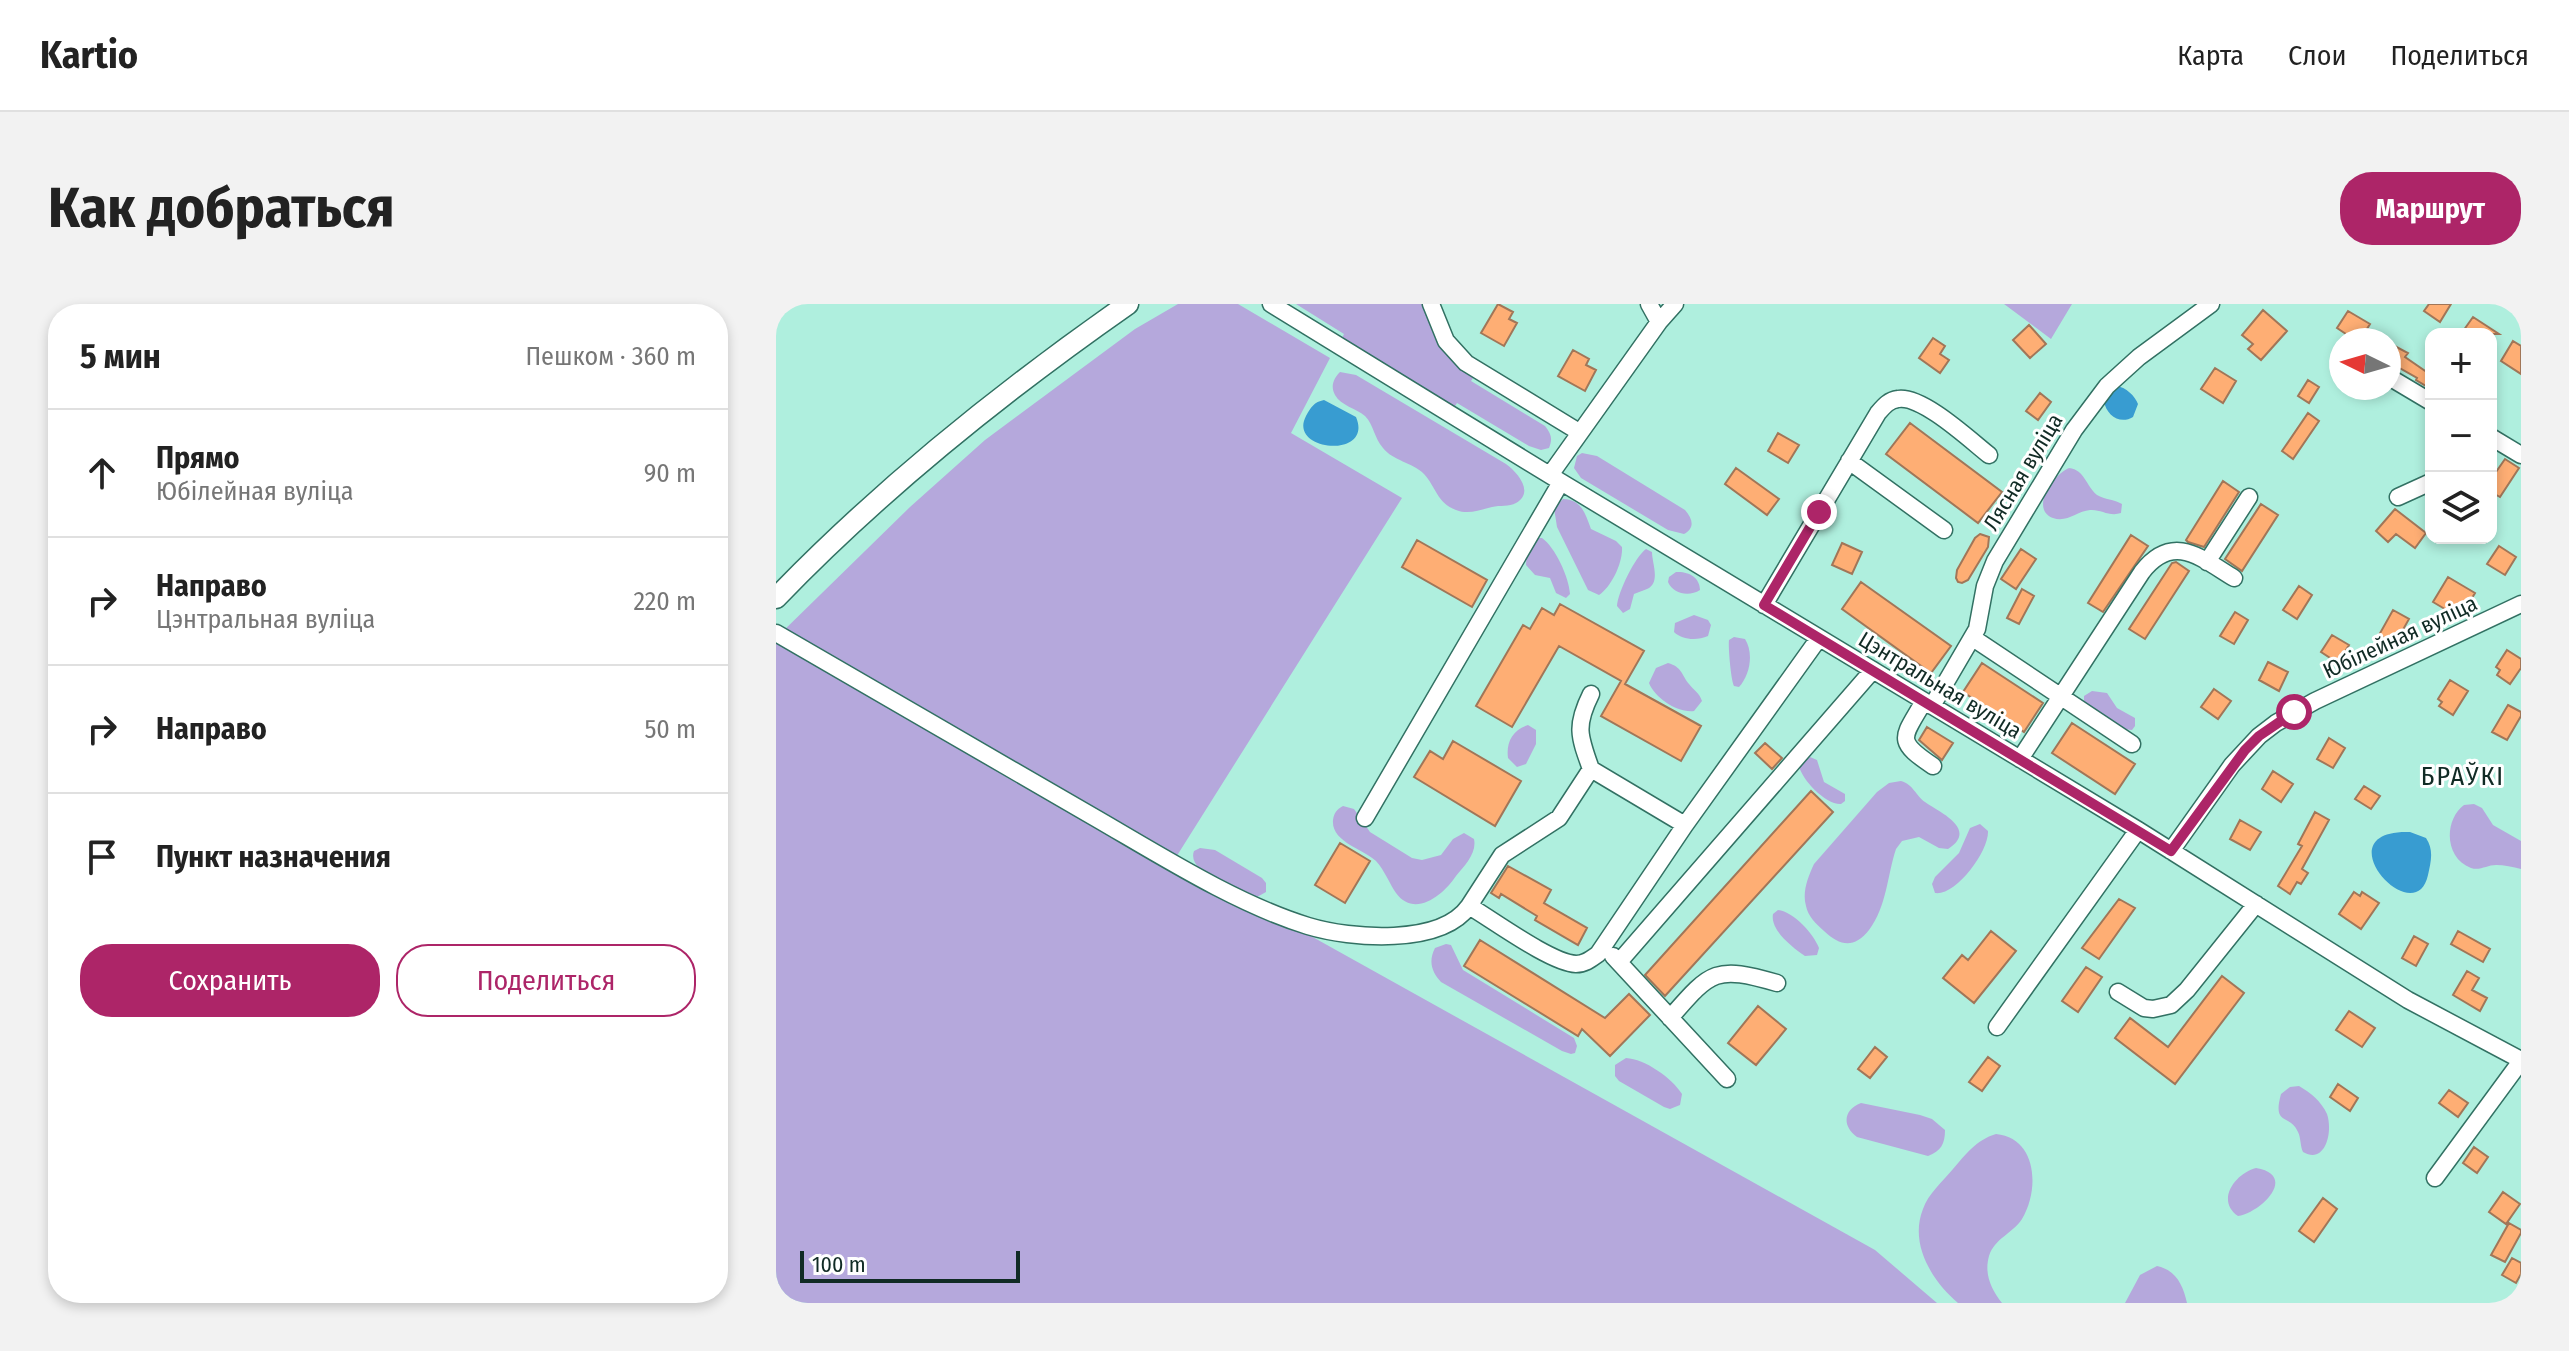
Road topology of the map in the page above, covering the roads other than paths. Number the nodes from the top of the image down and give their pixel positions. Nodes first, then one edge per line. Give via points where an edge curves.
1 (1128, 304) edge
2 (1271, 304) edge
3 (1431, 304) edge
4 (1649, 304) edge
5 (1675, 304) edge
6 (2211, 304) edge
7 (1659, 322) junction
8 (2401, 384) edge
9 (2428, 400) edge
10 (1579, 432) junction
11 (2497, 441) edge
12 (1989, 455) dead end
13 (2521, 455) edge
14 (1849, 461) junction
15 (1555, 479) junction
16 (2425, 485) edge
17 (2249, 497) dead end
18 (2398, 497) dead end
19 (1944, 530) dead end
20 (2207, 562) junction
21 (2234, 578) dead end
22 (776, 598) edge
23 (2521, 604) edge
24 (1764, 605) junction
25 (776, 633) edge
26 (1819, 638) junction
27 (1973, 638) junction
28 (1873, 670) junction
29 (1591, 694) dead end
30 (2060, 696) junction
31 (1928, 703) junction
32 (2132, 744) dead end
33 (2020, 759) junction
34 (1933, 766) dead end
35 (1591, 769) junction
36 (1365, 818) dead end
37 (1685, 825) junction
38 (2138, 830) junction
39 (2171, 851) junction
40 (2256, 904) junction
41 (1469, 906) junction
42 (1604, 945) junction
43 (1619, 962) junction
44 (1777, 983) dead end
45 (2118, 992) dead end
46 (1670, 1018) junction
47 (1997, 1027) dead end
48 (2521, 1061) edge
49 (1727, 1079) dead end
50 (2435, 1178) dead end

1 - 22 main road via 914,466
2 - 15 street, Цэнтральная вуліца
3 - 10 street via 1446,341 1466,363
4 - 7 street
5 - 7 street
6 - 27 street, Лясная вуліца via 2121,371 2084,416 1995,561
7 - 10 street
8 - 9 street
10 - 15 street
11 - 13 street
12 - 14 street via 1920,403 1901,398 1884,406
14 - 19 street
14 - 24 street
15 - 24 street, Цэнтральная вуліца
15 - 36 street
16 - 18 street
17 - 20 street
20 - 21 street
20 - 30 street via 2179,550 2150,562
23 - 39 street, Юбілейная вуліца via 2276,723 2232,765
24 - 26 street, Цэнтральная вуліца
25 - 41 street via 1173,862 1290,919 1336,932 1402,934 1451,924
26 - 28 street, Цэнтральная вуліца
26 - 37 street
27 - 30 street
27 - 31 street, Лясная вуліца
28 - 31 street, Цэнтральная вуліца
28 - 43 street
29 - 35 street via 1579,732
30 - 32 street
30 - 33 street
31 - 33 street, Цэнтральная вуліца
31 - 34 street, Лясная вуліца via 1905,741
33 - 38 street, Цэнтральная вуліца
35 - 37 street
35 - 41 street via 1559,818 1502,855
37 - 42 street
38 - 39 street, Цэнтральная вуліца
38 - 47 street
39 - 40 street, Цэнтральная вуліца
40 - 45 street via 2171,1005 2144,1008
40 - 48 street, Цэнтральная вуліца via 2408,1000
41 - 42 street via 1563,962 1582,964
42 - 43 street
43 - 46 street
44 - 46 street via 1717,974 1698,986
46 - 49 street
48 - 50 street

